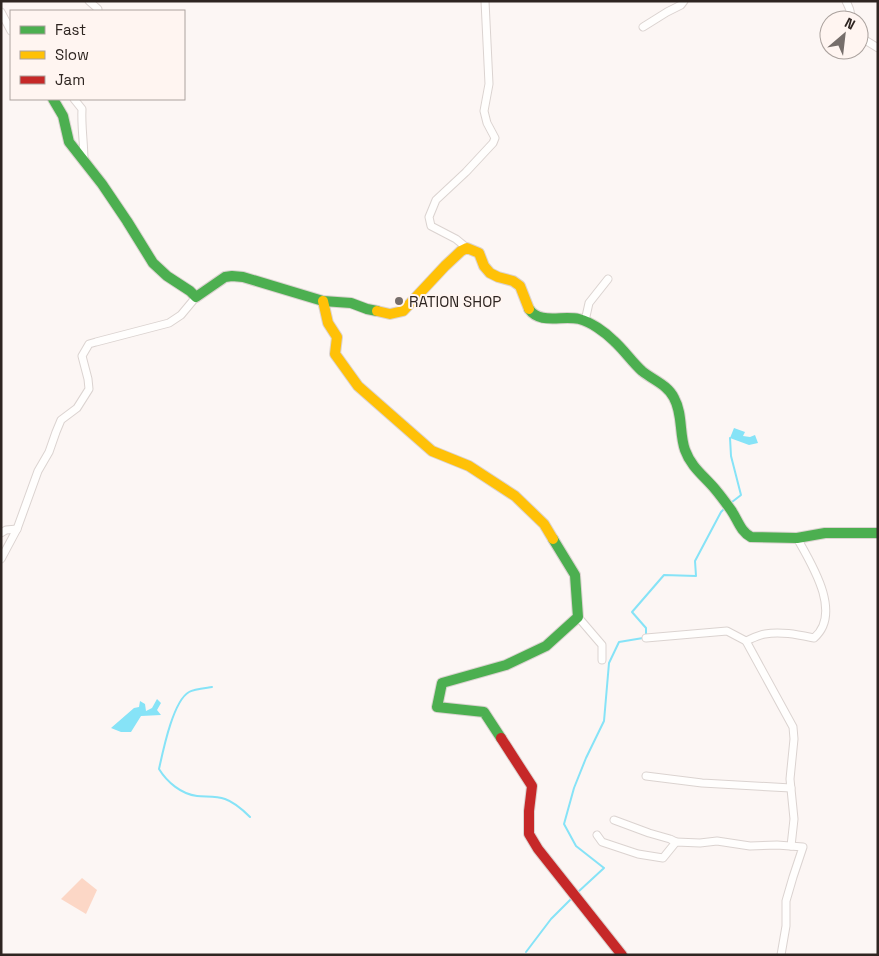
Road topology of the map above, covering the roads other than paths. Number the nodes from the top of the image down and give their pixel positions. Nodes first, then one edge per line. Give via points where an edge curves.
1 (485, 1) edge
2 (684, 1) edge
3 (1, 12) edge
4 (643, 27) dead end
5 (10, 29) edge
6 (54, 100) edge
7 (75, 100) edge
8 (84, 161) junction
9 (467, 248) junction
10 (608, 279) dead end
11 (196, 297) junction
12 (324, 301) junction
13 (585, 321) junction
14 (17, 529) junction
15 (1, 533) edge
16 (878, 533) edge
17 (797, 538) junction
18 (1, 559) edge
19 (578, 617) junction
20 (646, 638) dead end
21 (746, 640) junction
22 (602, 660) dead end
23 (646, 776) dead end
24 (791, 788) junction
25 (614, 820) dead end
26 (597, 835) dead end
27 (676, 842) junction
28 (791, 846) junction
29 (622, 955) edge
30 (781, 955) edge

1 - 9 street via 489,84 484,111 495,138 436,200 429,217 431,226
2 - 4 street
3 - 5 street
6 - 8 street via 63,116 69,142
7 - 8 street via 82,109
8 - 11 street via 153,263
9 - 12 street via 445,266 403,311 390,314 351,303
9 - 13 street via 479,253 489,272 516,282 532,314
10 - 13 street via 589,303
11 - 12 street via 224,277 232,276
11 - 14 street via 181,315 169,323 89,344 85,348 82,356 89,389 77,408 61,420 38,470
12 - 19 street via 328,323 337,337 336,354 358,386 432,451 469,466 515,496 544,524 574,574
13 - 17 street via 611,337 638,368 673,394 689,460 732,511 746,535
14 - 15 street
14 - 18 street
16 - 17 street via 825,533
17 - 21 street via 816,571 825,597 825,621 821,631 814,638 769,633
19 - 22 street via 602,645
19 - 29 street via 546,646 506,665 442,683 437,707 484,712 532,786 529,834
20 - 21 street via 727,631
21 - 24 street via 793,727
23 - 24 street
24 - 28 street via 794,819
25 - 27 street
26 - 27 street via 602,842 638,854 664,858
27 - 28 street
28 - 30 street via 803,847 786,901

